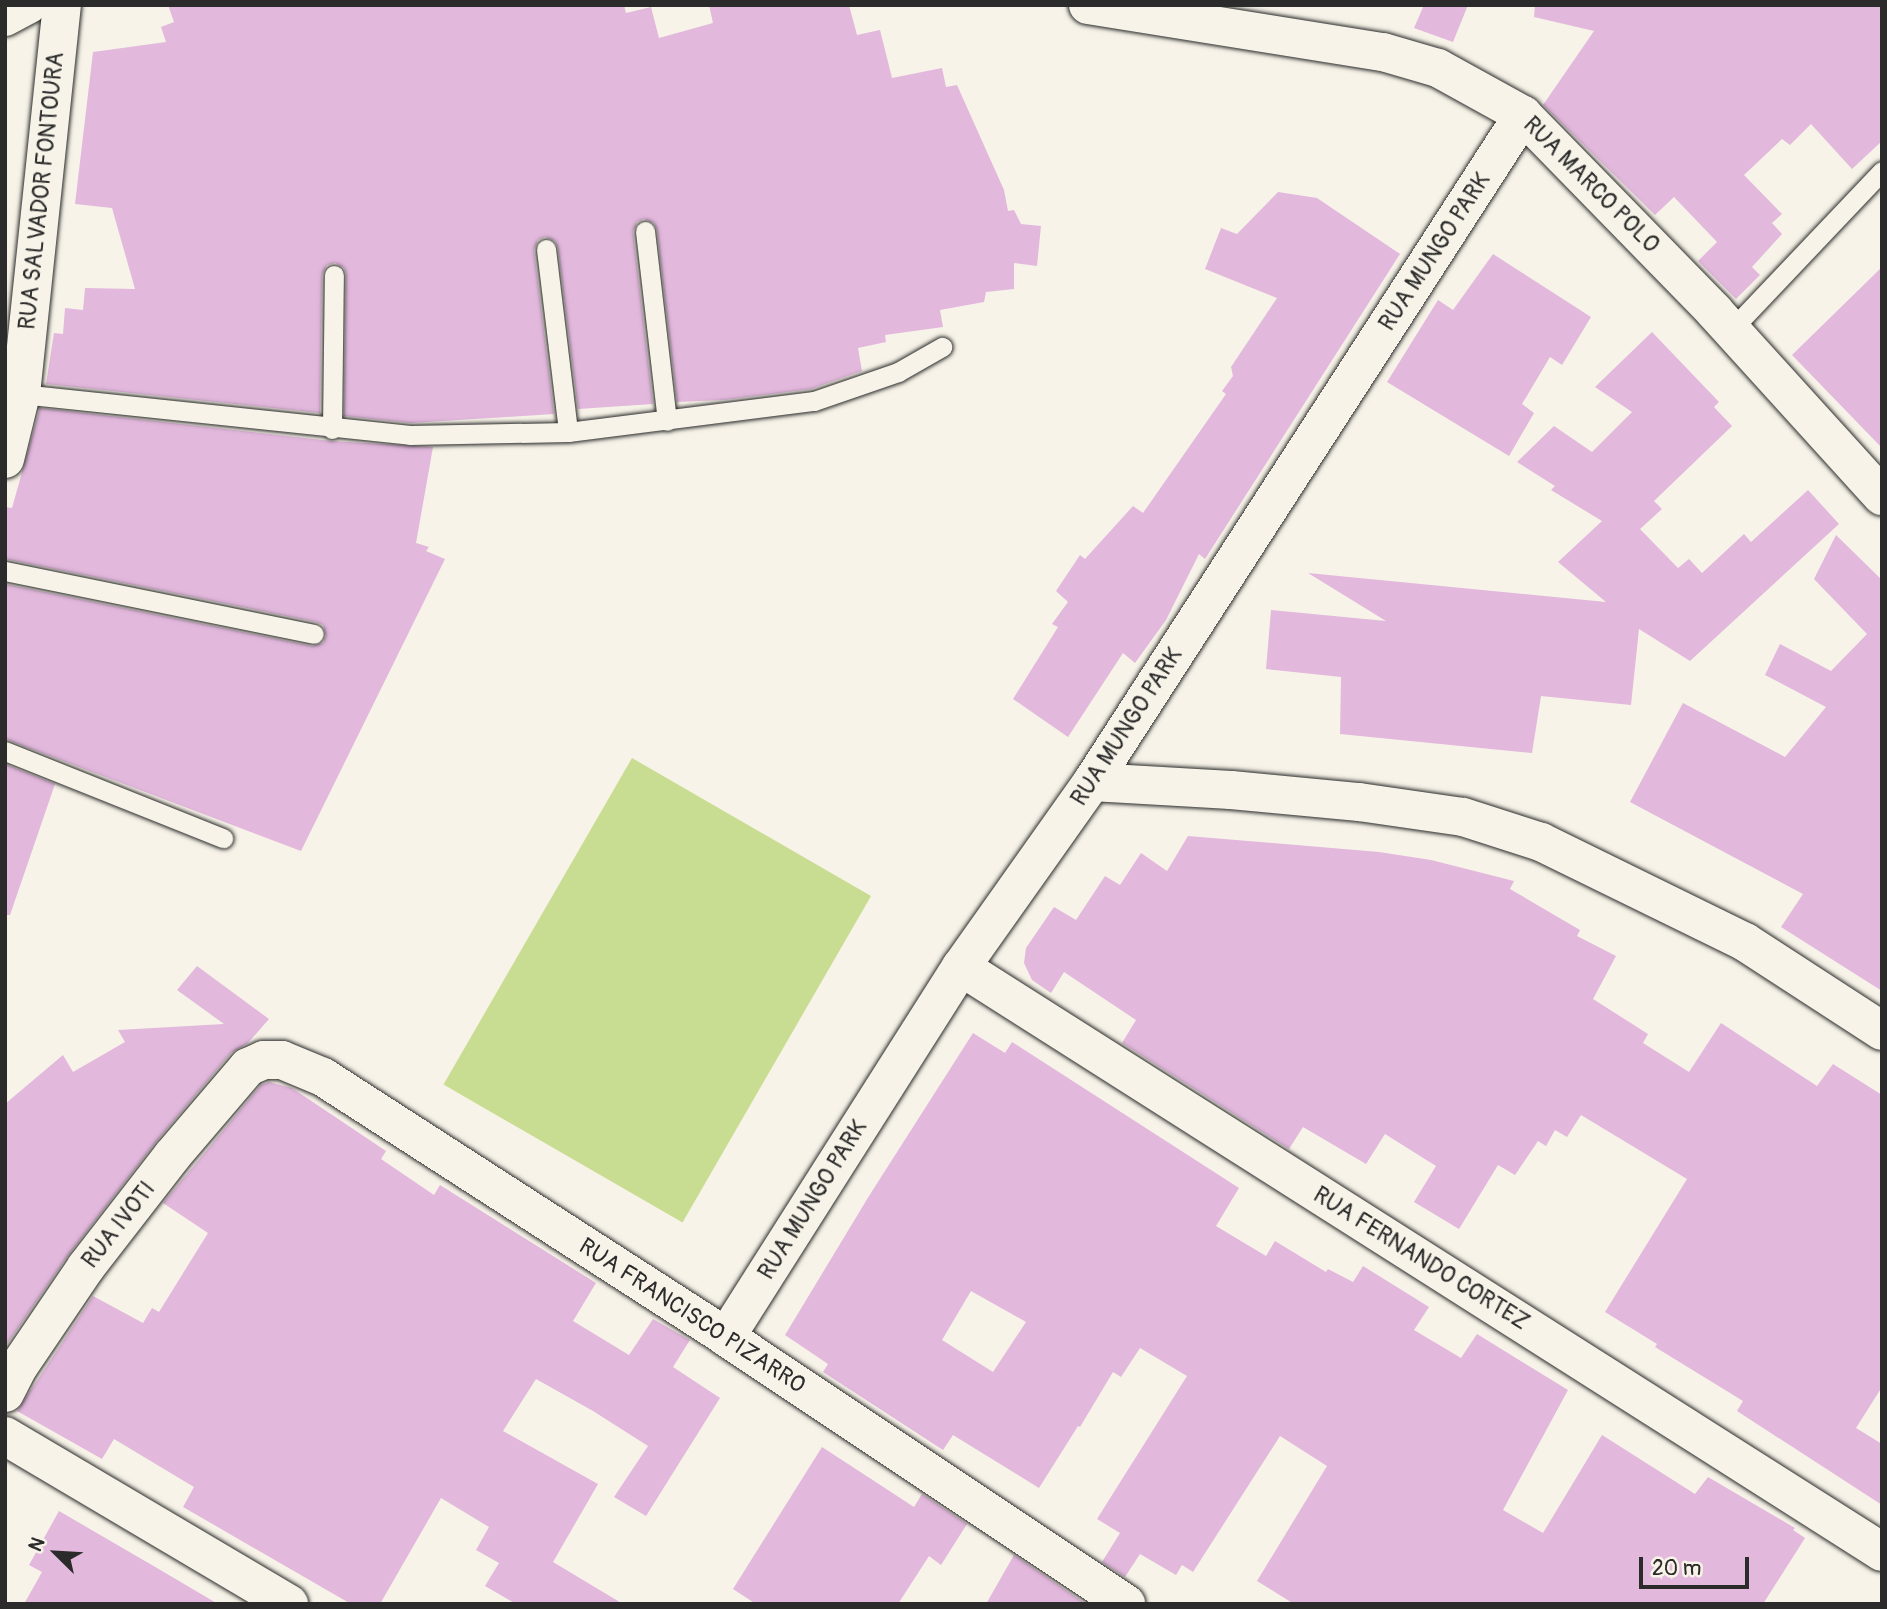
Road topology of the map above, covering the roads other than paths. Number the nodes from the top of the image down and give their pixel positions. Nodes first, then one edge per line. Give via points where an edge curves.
1 (28, 5) edge
2 (62, 5) edge
3 (1088, 5) edge
4 (5, 17) edge
5 (1523, 115) junction
6 (1882, 171) edge
7 (645, 231) dead end
8 (546, 249) dead end
9 (334, 275) dead end
10 (1731, 330) junction
11 (942, 347) dead end
12 (21, 394) junction
13 (667, 421) junction
14 (332, 429) junction
15 (568, 432) junction
16 (5, 459) edge
17 (1882, 496) edge
18 (5, 571) edge
19 (314, 634) dead end
20 (5, 751) edge
21 (1092, 782) junction
22 (223, 838) dead end
23 (961, 967) junction
24 (1882, 1031) edge
25 (248, 1067) joint
26 (726, 1337) junction
27 (5, 1393) edge
28 (5, 1436) edge
29 (1882, 1552) edge
30 (289, 1604) edge
31 (1126, 1604) edge

1 - 4 street
2 - 12 street, RUA SALVADOR FONTOURA
3 - 5 street, RUA MARCO POLO via 1383,52 1438,68
5 - 10 street, RUA MARCO POLO
5 - 21 street, RUA MUNGO PARK
6 - 10 lane
7 - 13 lane
8 - 15 lane
9 - 14 lane
10 - 17 street, RUA MARCO POLO
11 - 13 lane via 898,372 814,401
12 - 14 lane
12 - 16 street, RUA SALVADOR FONTOURA
13 - 15 lane
14 - 15 lane via 410,435
18 - 19 lane
20 - 22 lane
21 - 23 street, RUA MUNGO PARK
21 - 24 street via 1359,802 1476,821 1541,842 1745,942
23 - 26 street, RUA MUNGO PARK
23 - 29 street, RUA FERNANDO CORTEZ
25 - 26 street, RUA FRANCISCO PIZARRO via 264,1060 282,1060 323,1077
25 - 27 street, RUA IVOTI via 86,1267
26 - 31 street, RUA FRANCISCO PIZARRO
28 - 30 street

